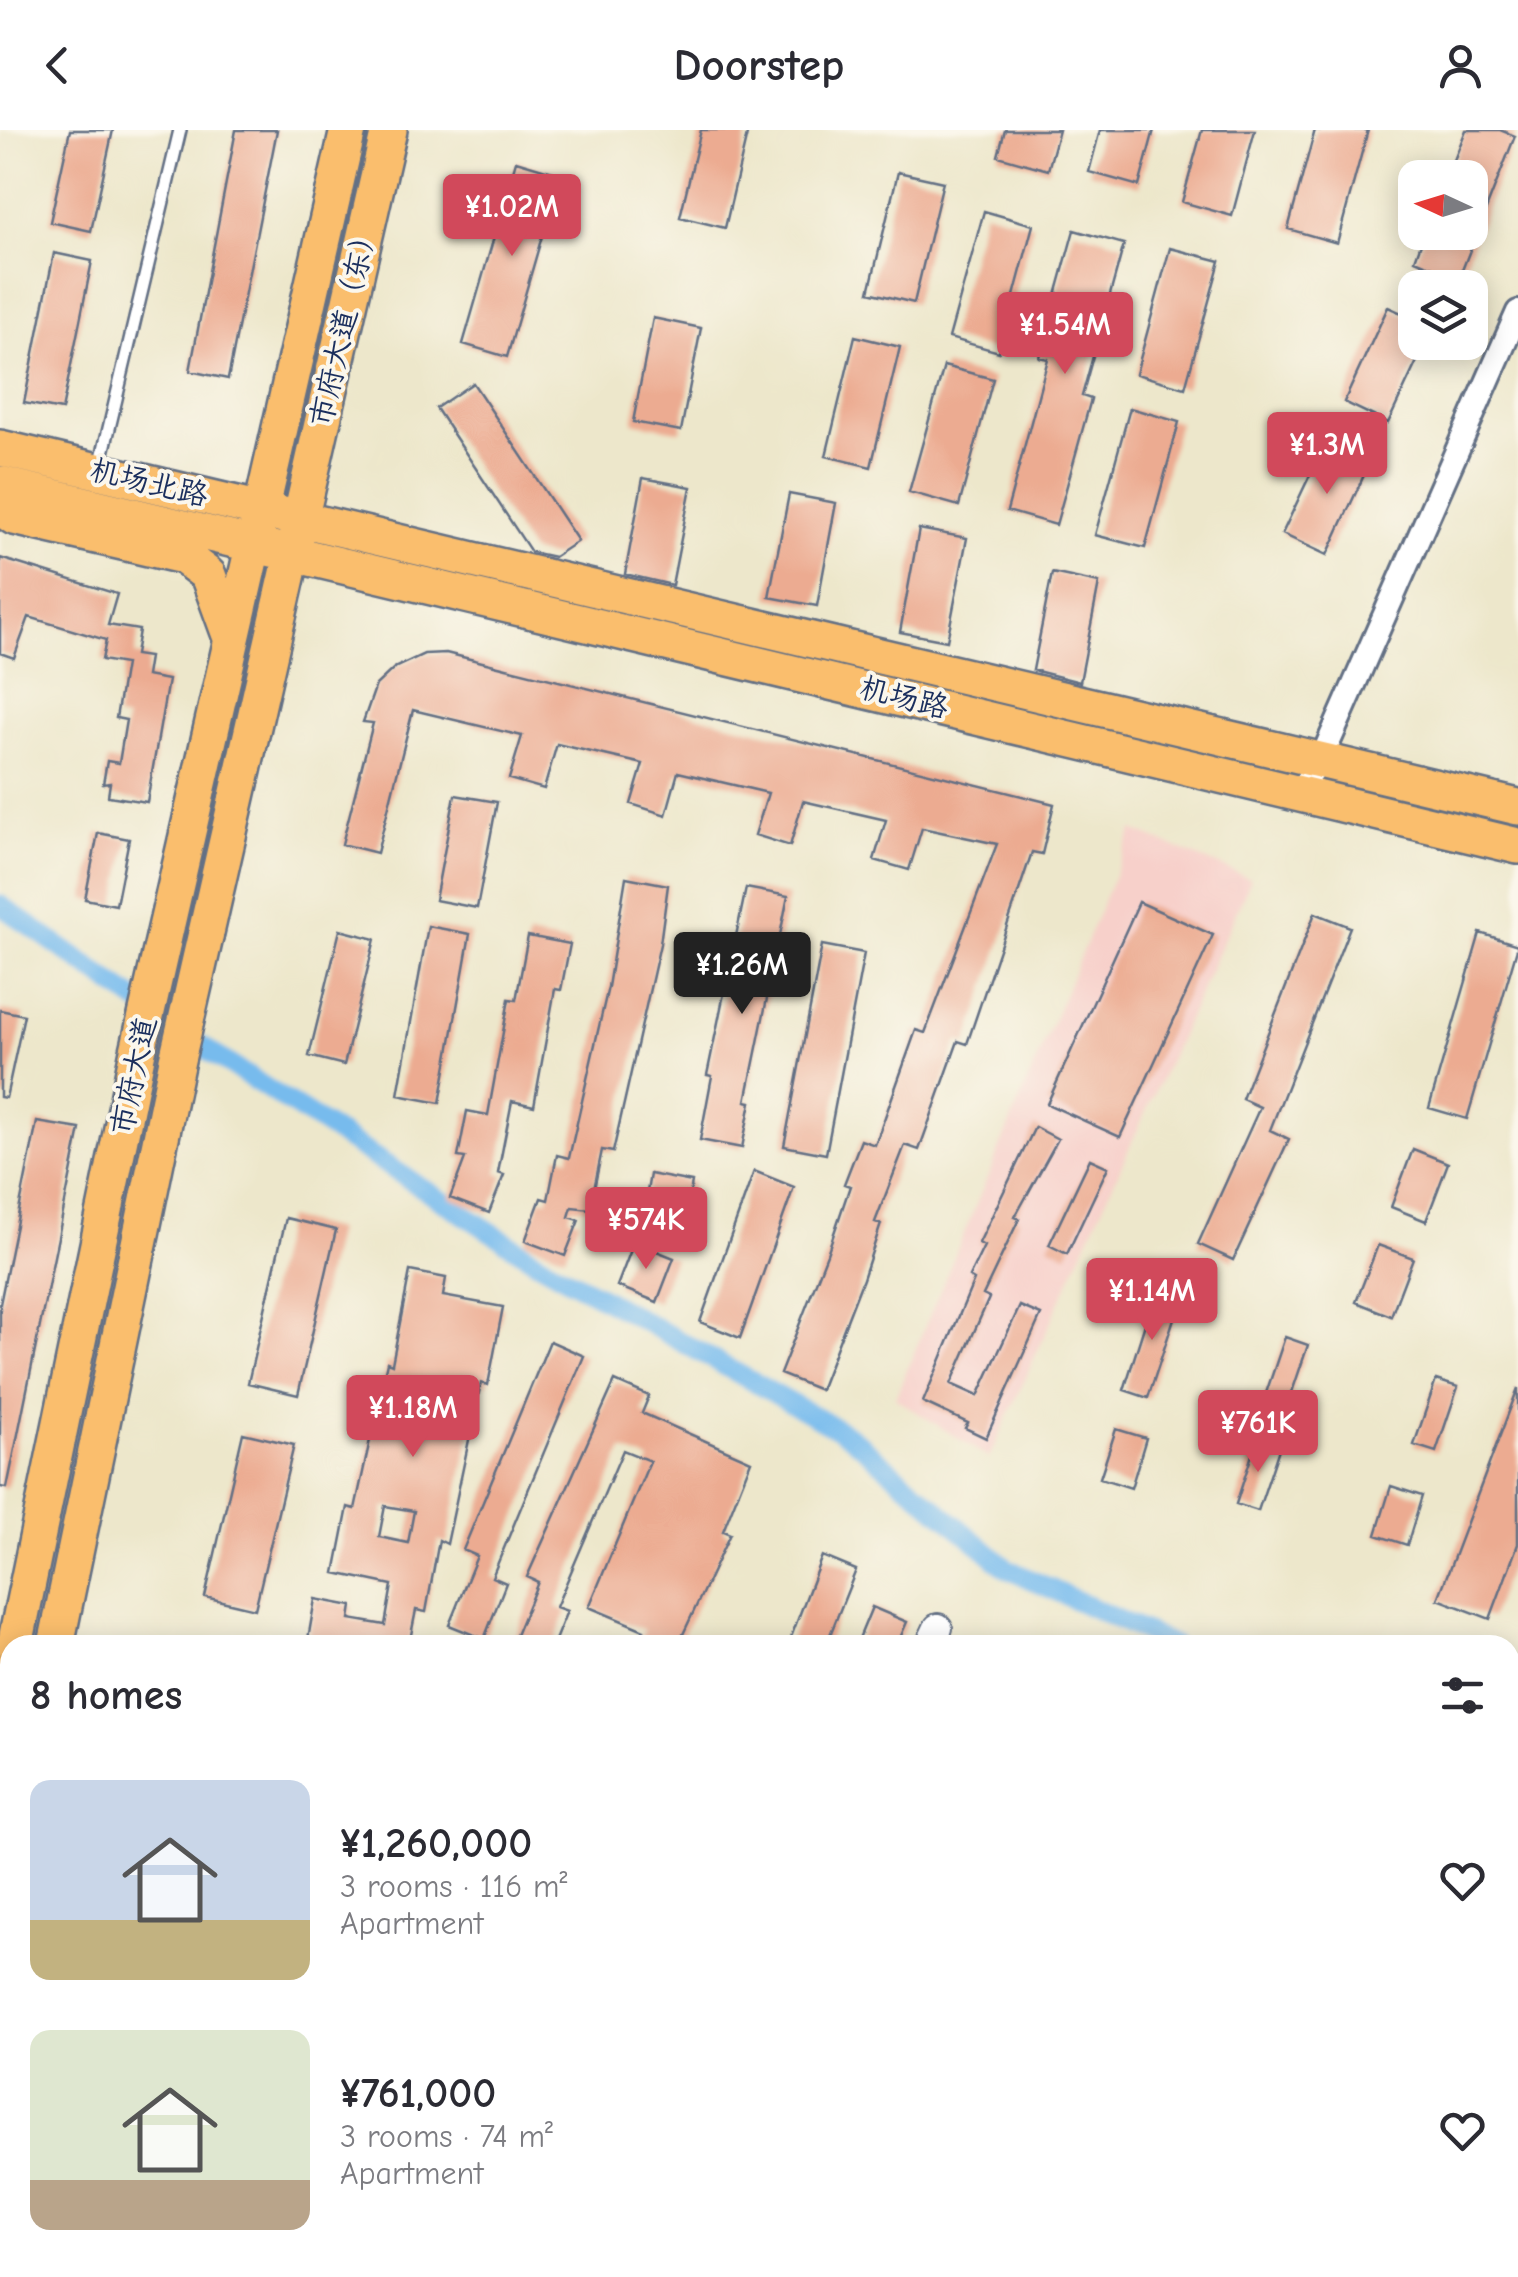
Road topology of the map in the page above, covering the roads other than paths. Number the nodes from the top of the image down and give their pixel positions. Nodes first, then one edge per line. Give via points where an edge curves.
1 (180, 130) edge
2 (348, 130) edge
3 (389, 130) edge
4 (1518, 312) edge
5 (0, 448) edge
6 (98, 472) junction
7 (0, 484) edge
8 (0, 507) edge
9 (258, 526) junction
10 (294, 534) junction
11 (232, 641) junction
12 (1320, 762) junction
13 (1298, 793) junction
14 (1518, 808) edge
15 (1518, 846) edge
16 (17, 1635) edge
17 (58, 1635) edge

1 - 6 lane
2 - 9 main road, 市府大道（东）
3 - 10 main road, 市府大道（东）
4 - 12 street
5 - 6 main road, 机场北路
6 - 9 main road, 机场北路
7 - 9 main road, 机场北路
8 - 11 main road via 14,517 183,556 208,575
9 - 10 main road, 机场北路
9 - 11 main road, 市府大道
10 - 12 main road, 机场路
10 - 13 main road, 机场路
10 - 17 main road, 市府大道
11 - 16 main road, 市府大道 via 138,1051
12 - 13 street
12 - 14 main road, 机场路
13 - 15 main road, 机场路

